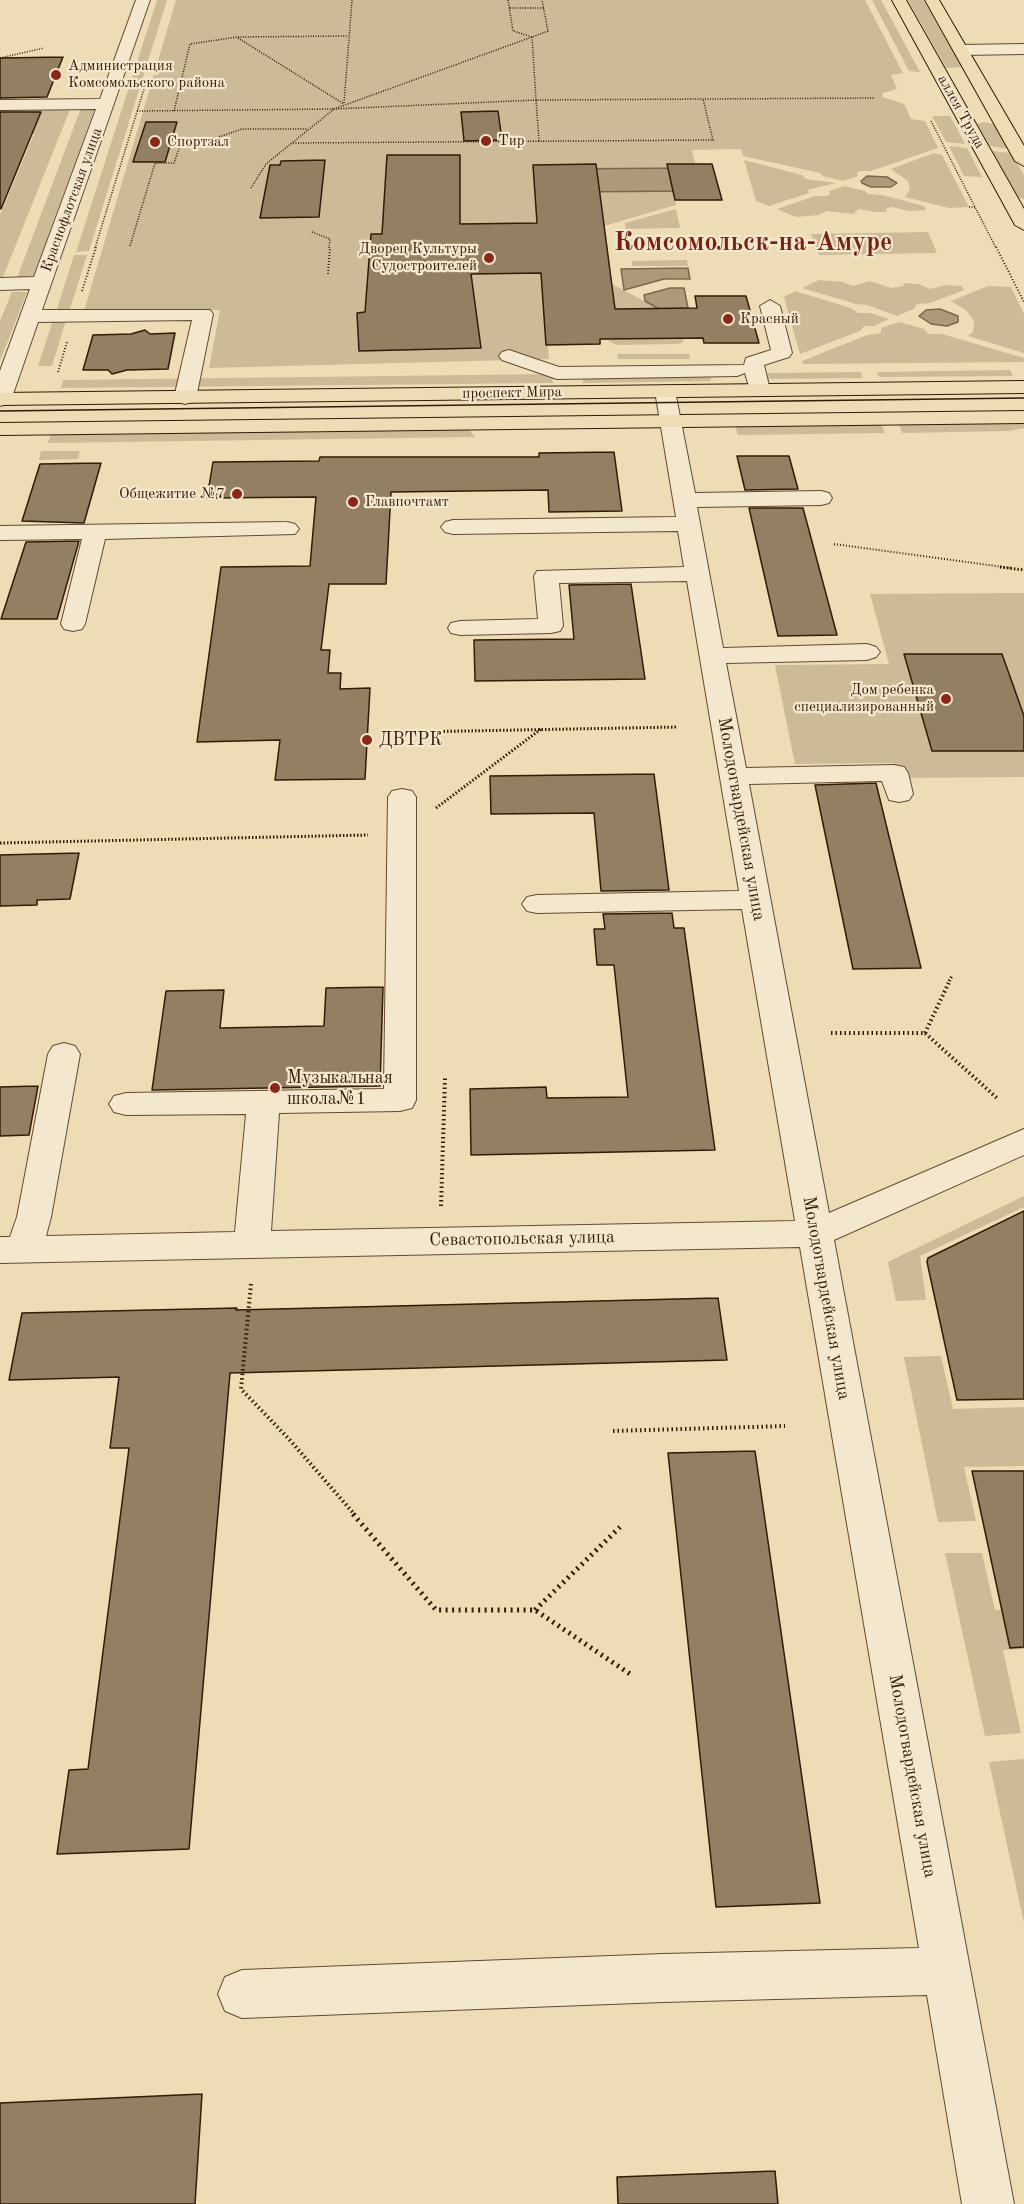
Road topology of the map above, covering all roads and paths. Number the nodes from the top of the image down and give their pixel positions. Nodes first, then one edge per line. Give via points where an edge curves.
1 (143, 0) edge
2 (352, 0) edge
3 (508, 0) edge
4 (542, 0) edge
5 (899, 0) edge
6 (932, 0) edge
7 (510, 8) junction
8 (544, 8) junction
9 (347, 36) junction
10 (237, 37) junction
11 (532, 37) junction
12 (44, 48) dead end
13 (1024, 49) edge
14 (961, 50) junction
15 (0, 58) edge
16 (986, 95) junction
17 (952, 96) junction
18 (875, 98) dead end
19 (703, 99) junction
20 (536, 100) junction
21 (106, 104) junction
22 (344, 104) junction
23 (0, 105) edge
24 (334, 109) junction
25 (137, 111) dead end
26 (174, 111) junction
27 (927, 113) dead end
28 (309, 129) junction
29 (1018, 140) edge
30 (539, 141) junction
31 (292, 143) junction
32 (1024, 161) edge
33 (251, 188) dead end
34 (969, 207) dead end
35 (976, 207) junction
36 (1024, 225) edge
37 (312, 232) dead end
38 (130, 246) dead end
39 (996, 247) junction
40 (990, 248) dead end
41 (328, 274) dead end
42 (42, 283) junction
43 (0, 284) edge
44 (1011, 287) dead end
45 (1016, 287) junction
46 (1024, 302) edge
47 (770, 306) dead end
48 (30, 316) junction
49 (509, 356) dead end
50 (737, 370) dead end
51 (558, 383) junction
52 (1024, 387) edge
53 (760, 390) junction
54 (185, 398) junction
55 (0, 399) edge
56 (667, 406) junction
57 (1024, 417) edge
58 (0, 429) edge
59 (821, 498) dead end
60 (686, 512) junction
61 (453, 527) dead end
62 (287, 529) dead end
63 (96, 532) junction
64 (0, 533) edge
65 (834, 544) dead end
66 (1024, 570) edge
67 (697, 574) junction
68 (73, 624) dead end
69 (460, 628) dead end
70 (867, 652) dead end
71 (712, 656) junction
72 (678, 726) dead end
73 (541, 729) junction
74 (412, 732) dead end
75 (733, 776) junction
76 (899, 794) dead end
77 (402, 797) dead end
78 (402, 834) junction
79 (0, 843) edge
80 (755, 900) junction
81 (537, 904) dead end
82 (952, 976) dead end
83 (831, 1033) dead end
84 (925, 1033) junction
85 (64, 1054) dead end
86 (444, 1078) dead end
87 (997, 1098) dead end
88 (263, 1102) junction
89 (126, 1104) dead end
90 (1024, 1141) edge
91 (441, 1206) dead end
92 (815, 1234) junction
93 (251, 1245) junction
94 (12, 1250) edge
95 (251, 1284) dead end
96 (785, 1426) dead end
97 (613, 1431) dead end
98 (620, 1527) dead end
99 (535, 1610) junction
100 (633, 1676) dead end
101 (947, 1971) junction
102 (242, 1994) dead end
103 (988, 2204) edge

1 - 21 street, Краснофлотская улица
2 - 9 path
3 - 7 path
4 - 8 path
5 - 17 main road, аллея Труда
6 - 14 main road, аллея Труда
7 - 8 path
7 - 11 path via 513,31
8 - 11 path via 548,31
9 - 10 path
9 - 22 path
10 - 22 path
10 - 26 path via 190,44
11 - 20 path
11 - 22 path
12 - 15 path
13 - 14 street
14 - 16 main road, аллея Труда
16 - 17 main road
16 - 29 main road, аллея Труда
17 - 36 main road, аллея Труда
18 - 19 path
19 - 20 path
19 - 30 path via 713,140
20 - 24 path
20 - 30 path
21 - 23 street
21 - 42 street, Краснофлотская улица
22 - 24 path
24 - 26 path
24 - 28 path
25 - 26 path
27 - 35 path
28 - 31 path
28 - 38 path via 242,129 213,139 182,141 174,163 155,163
29 - 32 main road, аллея Труда
30 - 31 path
31 - 33 path via 266,164
34 - 35 path
35 - 39 path
37 - 41 path via 330,239
39 - 40 path
39 - 45 path
42 - 43 street
42 - 48 street, Краснофлотская улица
44 - 45 path
45 - 46 path
47 - 53 street via 783,353 753,362
48 - 54 street via 203,314
48 - 55 street, Краснофлотская улица
49 - 51 street
50 - 51 street
51 - 54 main road, проспект Мира
51 - 56 main road, проспект Мира
52 - 53 main road, проспект Мира
53 - 56 main road, проспект Мира
54 - 55 main road, проспект Мира
56 - 57 main road, проспект Мира
56 - 58 main road, проспект Мира
56 - 60 street, Молодогвардейская улица
59 - 60 street
60 - 61 street
60 - 67 street, Молодогвардейская улица
62 - 63 street
63 - 64 street
63 - 68 street
65 - 66 path
67 - 69 street via 546,576 551,626
67 - 71 street, Молодогвардейская улица
70 - 71 street
71 - 75 street, Молодогвардейская улица
72 - 73 path
73 - 74 path
73 - 78 path
75 - 76 street via 894,773
75 - 80 street, Молодогвардейская улица
77 - 78 street
78 - 79 path
78 - 88 street via 400,1100
80 - 81 street
80 - 92 street, Молодогвардейская улица
82 - 84 path
83 - 84 path
84 - 87 path
85 - 94 street via 34,1216
86 - 91 path
88 - 89 street
88 - 93 street
90 - 92 street, Севастопольская улица
92 - 93 street, Севастопольская улица
92 - 101 street, Молодогвардейская улица
93 - 94 street, Севастопольская улица
95 - 99 path via 241,1389 436,1610
96 - 97 path
98 - 99 path
99 - 100 path
101 - 102 street
101 - 103 street, Молодогвардейская улица

